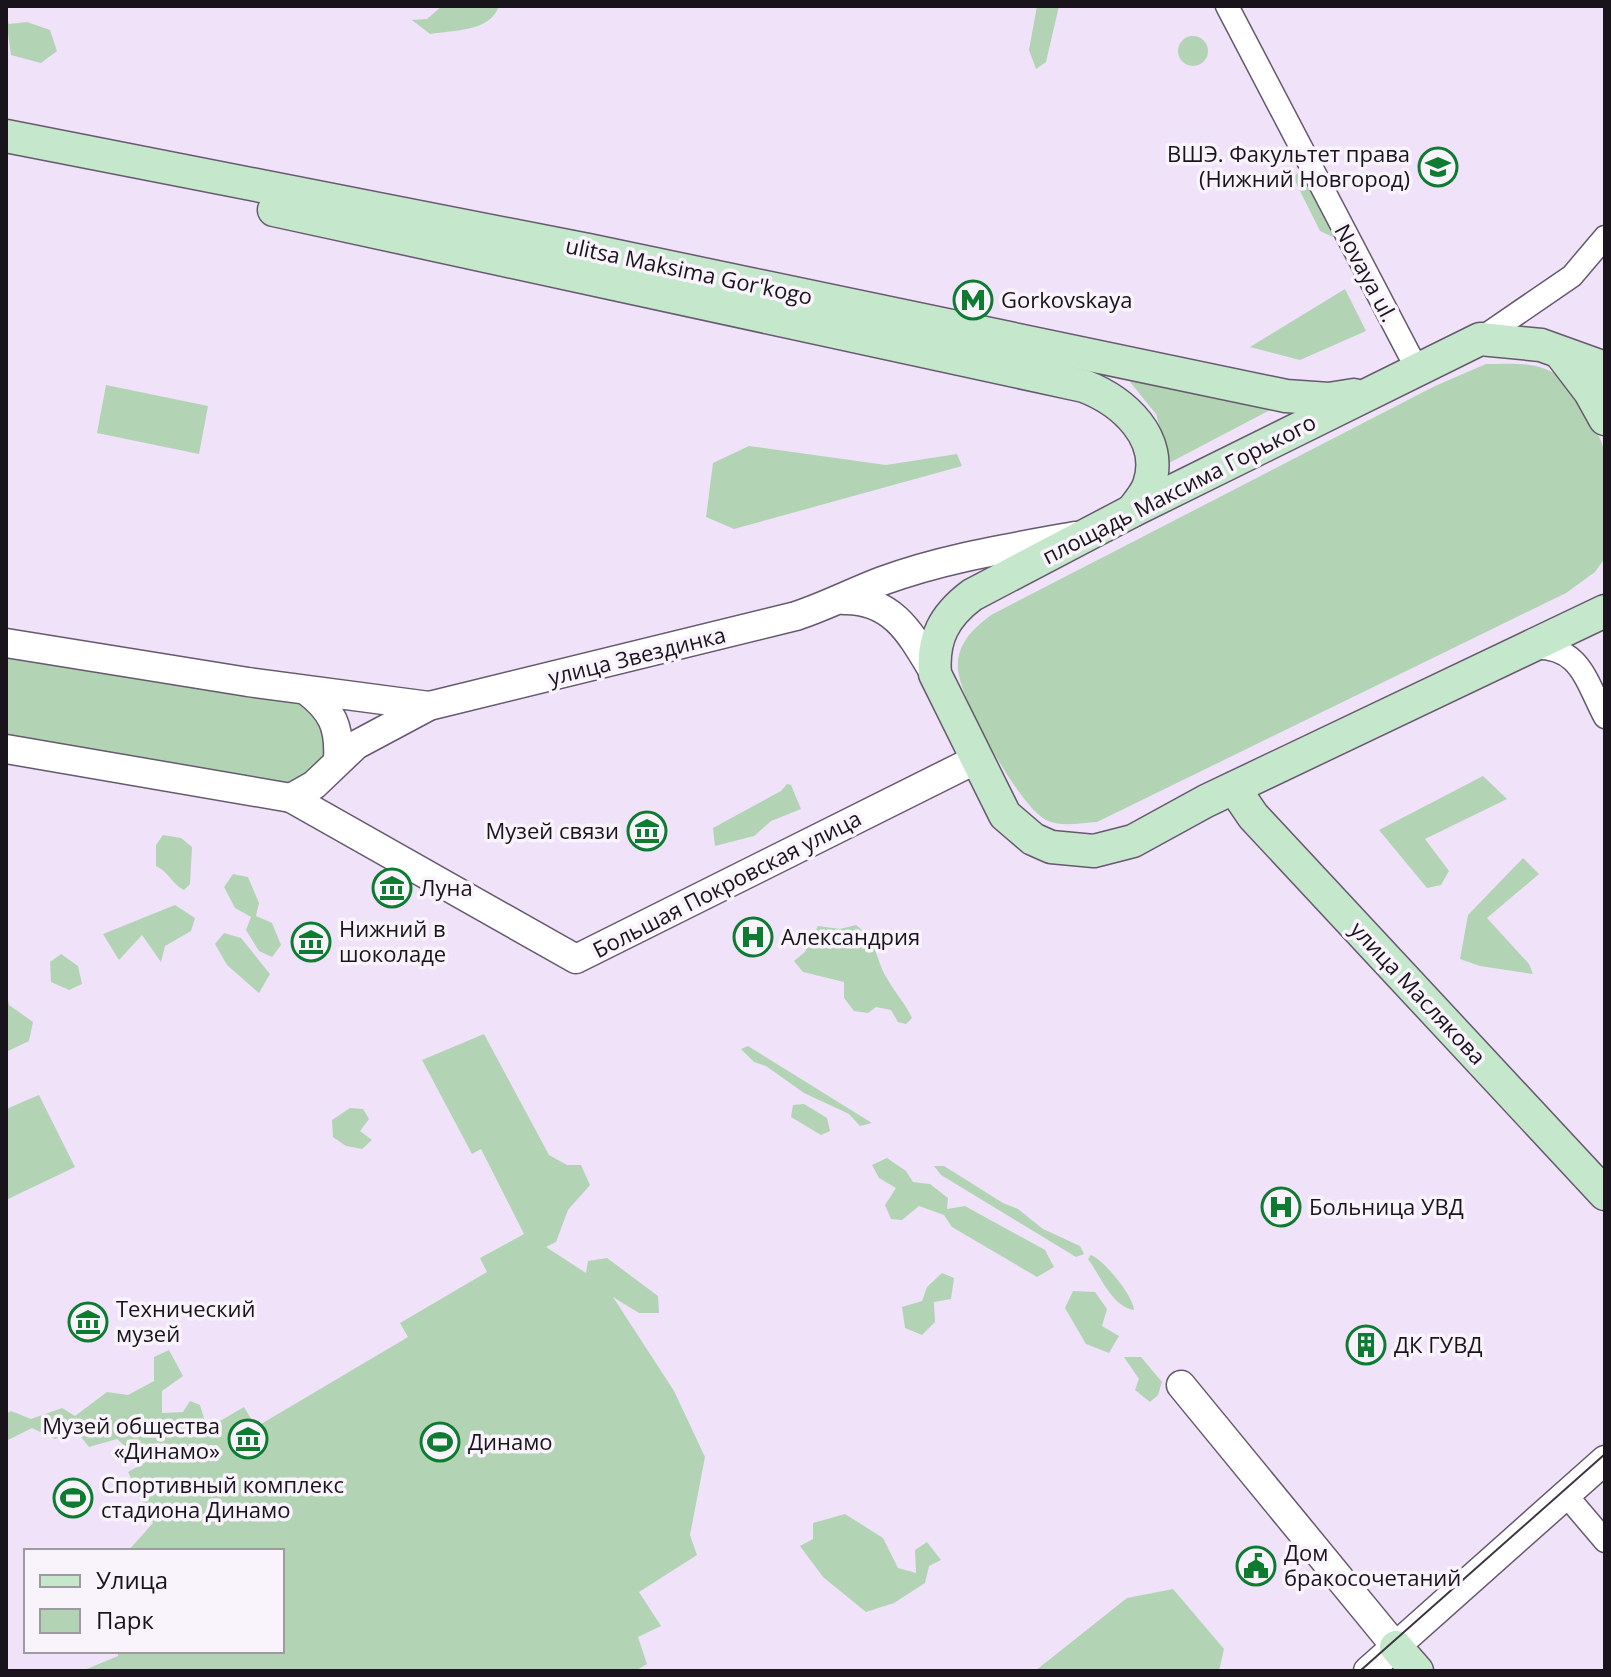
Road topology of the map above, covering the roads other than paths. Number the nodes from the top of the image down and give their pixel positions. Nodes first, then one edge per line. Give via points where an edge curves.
1 (1227, 6) edge
2 (6, 136) edge
3 (6, 151) edge
4 (1605, 237) edge
5 (1480, 339) junction
6 (1561, 354) junction
7 (1605, 368) edge
8 (1417, 369) junction
9 (1373, 393) junction
10 (1605, 419) edge
11 (1132, 511) junction
12 (1088, 534) junction
13 (1605, 591) edge
14 (844, 600) junction
15 (1593, 617) edge
16 (6, 643) edge
17 (1526, 648) junction
18 (935, 674) junction
19 (307, 691) junction
20 (429, 706) junction
21 (1605, 717) edge
22 (6, 749) edge
23 (338, 759) junction
24 (975, 760) junction
25 (1234, 788) junction
26 (291, 798) junction
27 (1605, 1194) edge
28 (1181, 1385) dead end
29 (1605, 1460) edge
30 (1566, 1495) junction
31 (1605, 1541) edge
32 (1396, 1647) junction
33 (1368, 1671) edge
34 (1417, 1671) edge

1 - 8 street, Novaya ul.
2 - 9 main road, ulitsa Maksima Gor'kogo via 588,250 1286,396 1329,399
3 - 11 main road, ulitsa Maksima Gor'kogo via 1084,386 1128,412 1150,447 1149,488
4 - 5 street via 1572,276
5 - 6 main road, площадь Максима Горького via 1521,341
5 - 8 main road, площадь Максима Горького
6 - 7 main road, площадь Максима Горького
6 - 10 main road
8 - 9 main road, площадь Максима Горького
9 - 11 main road, площадь Максима Горького
11 - 12 main road, площадь Максима Горького
12 - 14 street, улица Звездинка via 967,555 882,581
12 - 18 main road, площадь Максима Горького via 955,607 933,652
13 - 15 main road
14 - 18 street via 871,602 898,618
14 - 20 street, улица Звездинка
15 - 17 main road
16 - 19 street, улица Звездинка
17 - 21 street via 1551,646 1574,659
17 - 25 main road
18 - 24 main road
19 - 20 street, улица Звездинка
19 - 23 street via 327,707 336,726
20 - 23 street, улица Звездинка
22 - 26 street
23 - 26 street, улица Звездинка via 314,785
24 - 25 main road via 1018,828 1033,839 1072,851 1133,841
24 - 26 street, Большая Покровская улица via 576,959
25 - 27 main road, улица Маслякова via 1263,828
28 - 32 street
29 - 30 street
30 - 31 street
30 - 32 street
32 - 33 street
32 - 34 main road

